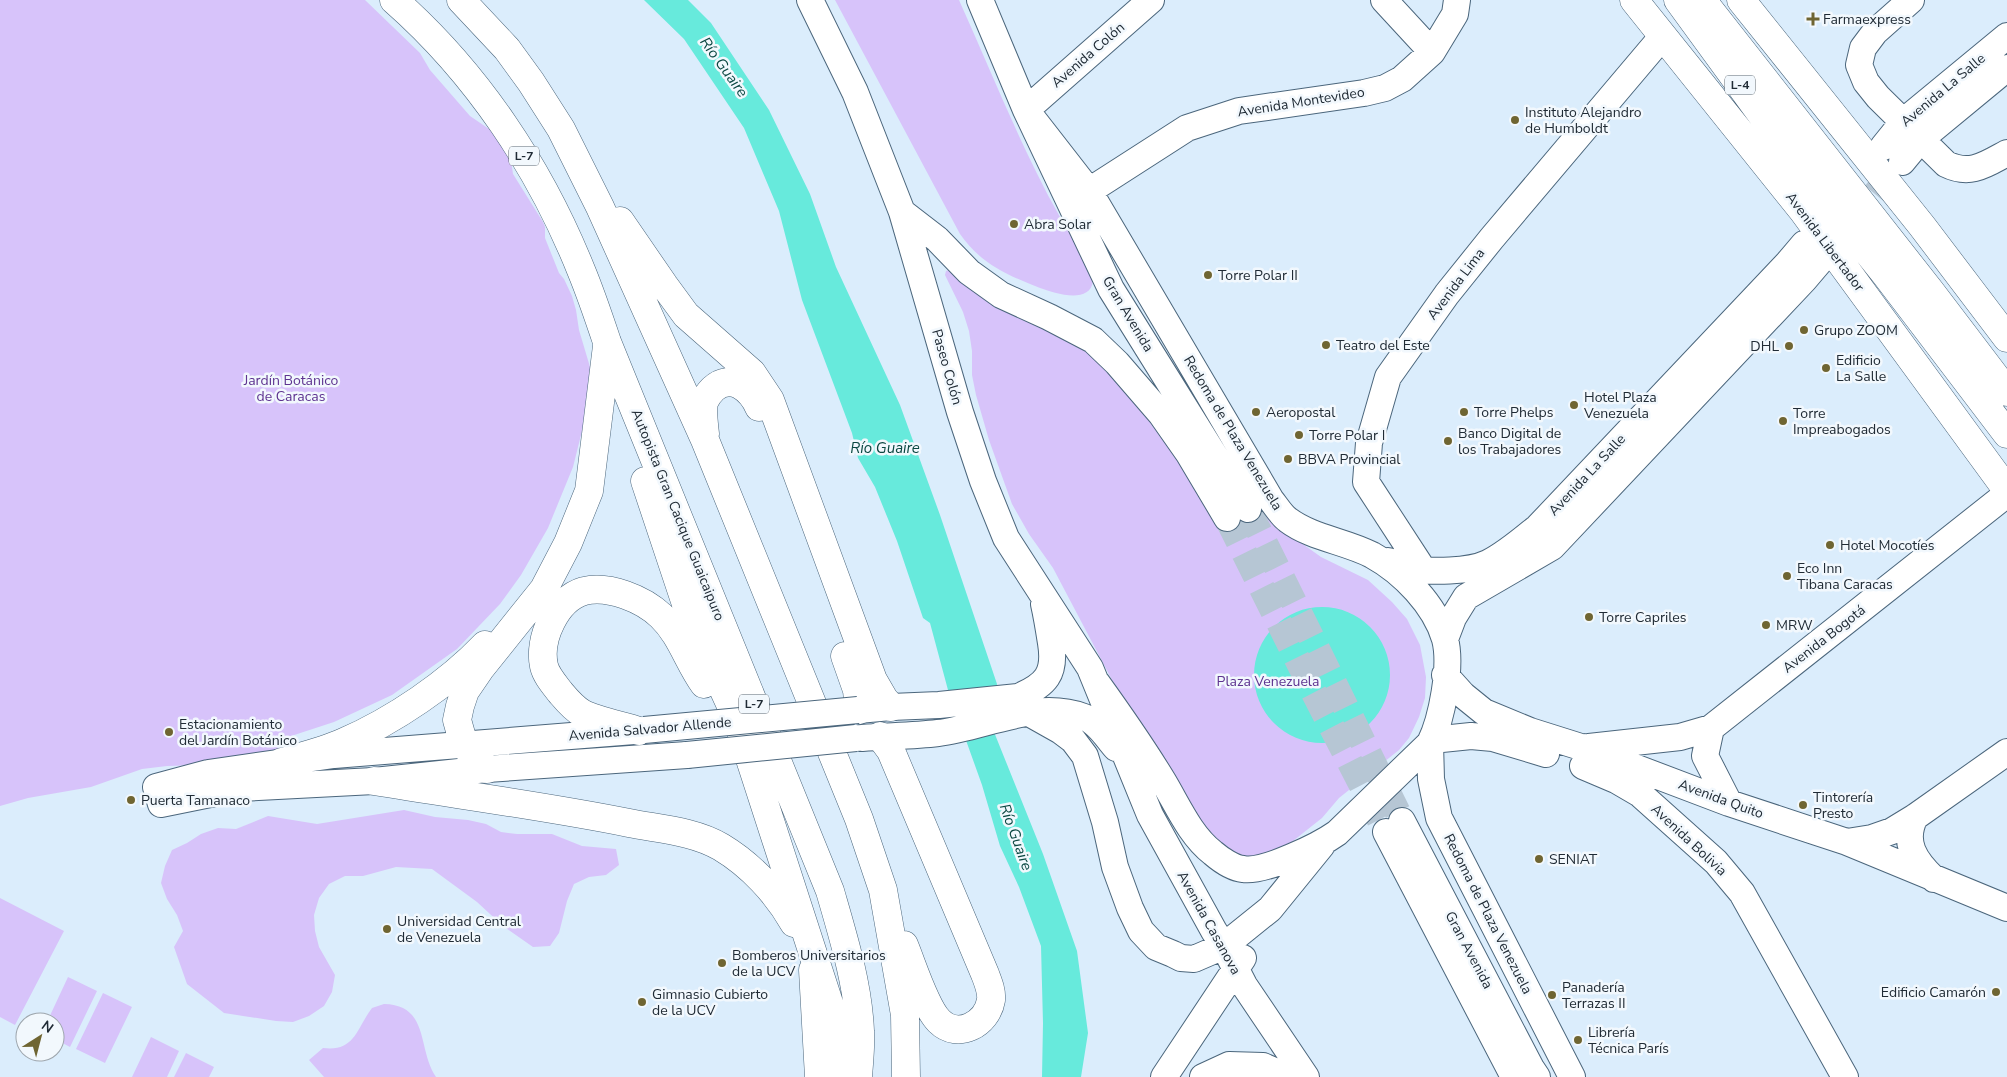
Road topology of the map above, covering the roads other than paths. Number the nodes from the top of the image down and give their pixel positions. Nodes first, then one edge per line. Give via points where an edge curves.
1 (394, 0) edge
2 (462, 0) edge
3 (792, 0) edge
4 (810, 0) edge
5 (980, 0) edge
6 (1151, 0) edge
7 (1384, 0) edge
8 (1457, 0) edge
9 (1634, 0) edge
10 (1678, 0) edge
11 (1702, 0) edge
12 (1741, 0) edge
13 (1911, 0) edge
14 (1758, 23) junction
15 (827, 36) junction
16 (2007, 36) edge
17 (1662, 37) junction
18 (1432, 52) junction
19 (2007, 68) edge
20 (1026, 110) junction
21 (1912, 130) junction
22 (1757, 153) junction
23 (2007, 153) edge
24 (1892, 154) tunnel mouth
25 (577, 159) junction
26 (1089, 191) junction
27 (902, 212) junction
28 (1886, 275) junction
29 (1931, 292) junction
30 (2007, 338) edge
31 (608, 342) junction
32 (2007, 392) edge
33 (2007, 434) edge
34 (596, 437) junction
35 (705, 440) junction
36 (2007, 492) edge
37 (1373, 556) junction
38 (1395, 570) junction
39 (1424, 571) junction
40 (1039, 587) junction
41 (1445, 639) junction
42 (1445, 675) junction
43 (1098, 683) junction
44 (1024, 705) junction
45 (891, 707) junction
46 (858, 710) junction
47 (737, 719) junction
48 (1711, 728) junction
49 (642, 730) junction
50 (868, 737) junction
51 (1431, 742) junction
52 (464, 745) junction
53 (1584, 748) junction
54 (2007, 752) edge
55 (1126, 760) junction
56 (282, 762) junction
57 (487, 769) junction
58 (238, 779) junction
59 (374, 782) junction
60 (156, 787) dead end
61 (1729, 802) junction
62 (1915, 817) junction
63 (1686, 834) junction
64 (1326, 841) junction
65 (1847, 842) junction
66 (1936, 880) junction
67 (883, 890) junction
68 (2007, 908) edge
69 (1270, 909) junction
70 (1224, 946) junction
71 (812, 953) junction
72 (1236, 970) junction
73 (819, 1077) edge
74 (845, 1077) edge
75 (858, 1077) edge
76 (906, 1077) edge
77 (1164, 1077) edge
78 (1203, 1077) edge
79 (1288, 1077) edge
80 (1306, 1077) edge
81 (1514, 1077) edge
82 (1537, 1077) edge
83 (1572, 1077) edge
84 (1845, 1077) edge

1 - 31 main road, Autopista Gran Cacique Guaicaipuro / L-7 via 434,37 465,73 518,146 538,179 581,270
2 - 25 main road via 507,49 531,82
3 - 15 street, Paseo Colón
4 - 15 street, Paseo Colón
5 - 20 street
6 - 20 street, Avenida Colón
7 - 18 street
8 - 18 street, Avenida Montevideo via 1455,14
9 - 17 main road, Avenida Libertador / L-4
10 - 28 main road, Avenida Libertador / L-4 via 1802,170
11 - 29 main road, L-4
12 - 14 main road, L-4
13 - 21 street via 1869,40 1863,48 1859,65 1866,82 1878,97
14 - 29 main road, L-4
14 - 30 main road, L-4 via 1910,211
15 - 27 street, Paseo Colón via 855,92
16 - 21 street, Avenida La Salle
17 - 22 main road, Avenida Libertador / L-4
17 - 39 street, Avenida Lima via 1492,238 1388,377 1369,443 1366,482
18 - 26 street, Avenida Montevideo via 1402,79 1385,88 1239,111 1187,128
19 - 21 street, Avenida La Salle
20 - 26 street, Redoma de Plaza Venezuela
20 - 27 street, Gran Avenida via 1111,289 1238,513 1161,414 1093,340 1001,295 969,272 937,239
21 - 23 street via 1946,164 1955,168 1965,170 1984,166
21 - 24 street, Avenida La Salle
22 - 28 main road, L-4 via 1792,181
22 - 36 main road, Avenida Libertador / L-4
25 - 35 main road
25 - 45 main road via 686,315 752,373 770,400 872,680
26 - 37 street, Redoma de Plaza Venezuela via 1271,500 1287,520
27 - 40 street, Paseo Colón via 983,481 1006,538
28 - 33 main road, Avenida Libertador / L-4
29 - 32 main road, L-4
31 - 34 main road
31 - 47 main road via 626,421 690,616
31 - 75 main road, Autopista Gran Cacique Guaicaipuro / L-7 via 830,891 855,994 860,1030
34 - 52 main road via 589,491 568,543 544,589 466,691 457,720
34 - 56 main road via 581,487 536,582 476,654 417,700 370,728 344,742
35 - 46 main road via 704,403 707,395 723,382 744,386 760,411 856,690
35 - 67 main road via 859,819
36 - 48 street, Avenida Bogotá
37 - 38 street, Redoma de Plaza Venezuela
37 - 39 street
38 - 39 street, Avenida La Salle
38 - 41 street, Redoma de Plaza Venezuela via 1429,608
39 - 41 street, Avenida La Salle via 1486,564 1538,527 1787,264 1812,252 1798,288 1552,546 1466,597
40 - 43 street, Paseo Colón
40 - 44 street, Avenida Salvador Allende via 1054,654 1053,666
41 - 42 street, Redoma de Plaza Venezuela
42 - 51 street, Redoma de Plaza Venezuela via 1442,712
42 - 53 street, Avenida Quito via 1484,712
43 - 55 street, Avenida Casanova
43 - 64 street, Redoma de Plaza Venezuela via 1190,827 1213,854 1243,869 1259,869
44 - 45 street, Avenida Salvador Allende
44 - 50 street, Avenida Salvador Allende via 939,733
44 - 55 street, Avenida Casanova via 1086,718
44 - 70 street, Redoma de Plaza Venezuela via 1073,740 1085,756 1115,867 1141,931 1156,946 1181,958 1194,959
45 - 46 street, Avenida Salvador Allende
46 - 49 street, Avenida Salvador Allende, bridge
47 - 49 main road via 711,694 661,616 626,596 609,591 582,592 564,603 555,614 545,642 544,666 552,682 582,713
47 - 71 main road
48 - 53 street, Avenida Bogotá via 1680,737
48 - 61 street via 1705,756
49 - 52 street, Avenida Salvador Allende
50 - 57 street, Avenida Salvador Allende, bridge via 687,755
50 - 67 main road via 890,750 985,974 991,999 978,1024 958,1030 938,1020 917,977
51 - 63 street, Avenida Bolivia via 1471,736 1493,738 1590,768 1640,794
51 - 64 street, Redoma de Plaza Venezuela
51 - 83 street, Redoma de Plaza Venezuela via 1432,779 1439,818
52 - 56 street, Avenida Salvador Allende
52 - 57 main road
53 - 61 street, Avenida Quito
54 - 62 street
55 - 70 street, Avenida Casanova via 1150,815
56 - 58 street, Avenida Salvador Allende
57 - 59 street, Avenida Salvador Allende
58 - 59 street, Avenida Salvador Allende
58 - 60 street via 161,804
59 - 71 main road via 604,818 694,836 720,847 765,883 785,906
61 - 63 street via 1706,800 1687,805 1682,813
61 - 65 street, Avenida Quito
62 - 65 street via 1892,831
62 - 66 street via 1909,828 1910,842 1922,867
63 - 84 street, Avenida Bolivia via 1742,893
64 - 69 street, Redoma de Plaza Venezuela
65 - 66 street, Avenida Quito
66 - 68 street, Avenida Quito
67 - 76 main road via 905,1015
69 - 70 street, Redoma de Plaza Venezuela
69 - 72 street
70 - 72 street, Avenida Casanova
71 - 73 main road
71 - 74 main road via 829,1003
72 - 77 street
72 - 80 street, Avenida Casanova
78 - 79 street via 1229,1065 1263,1066
81 - 82 street, Gran Avenida via 1394,826

